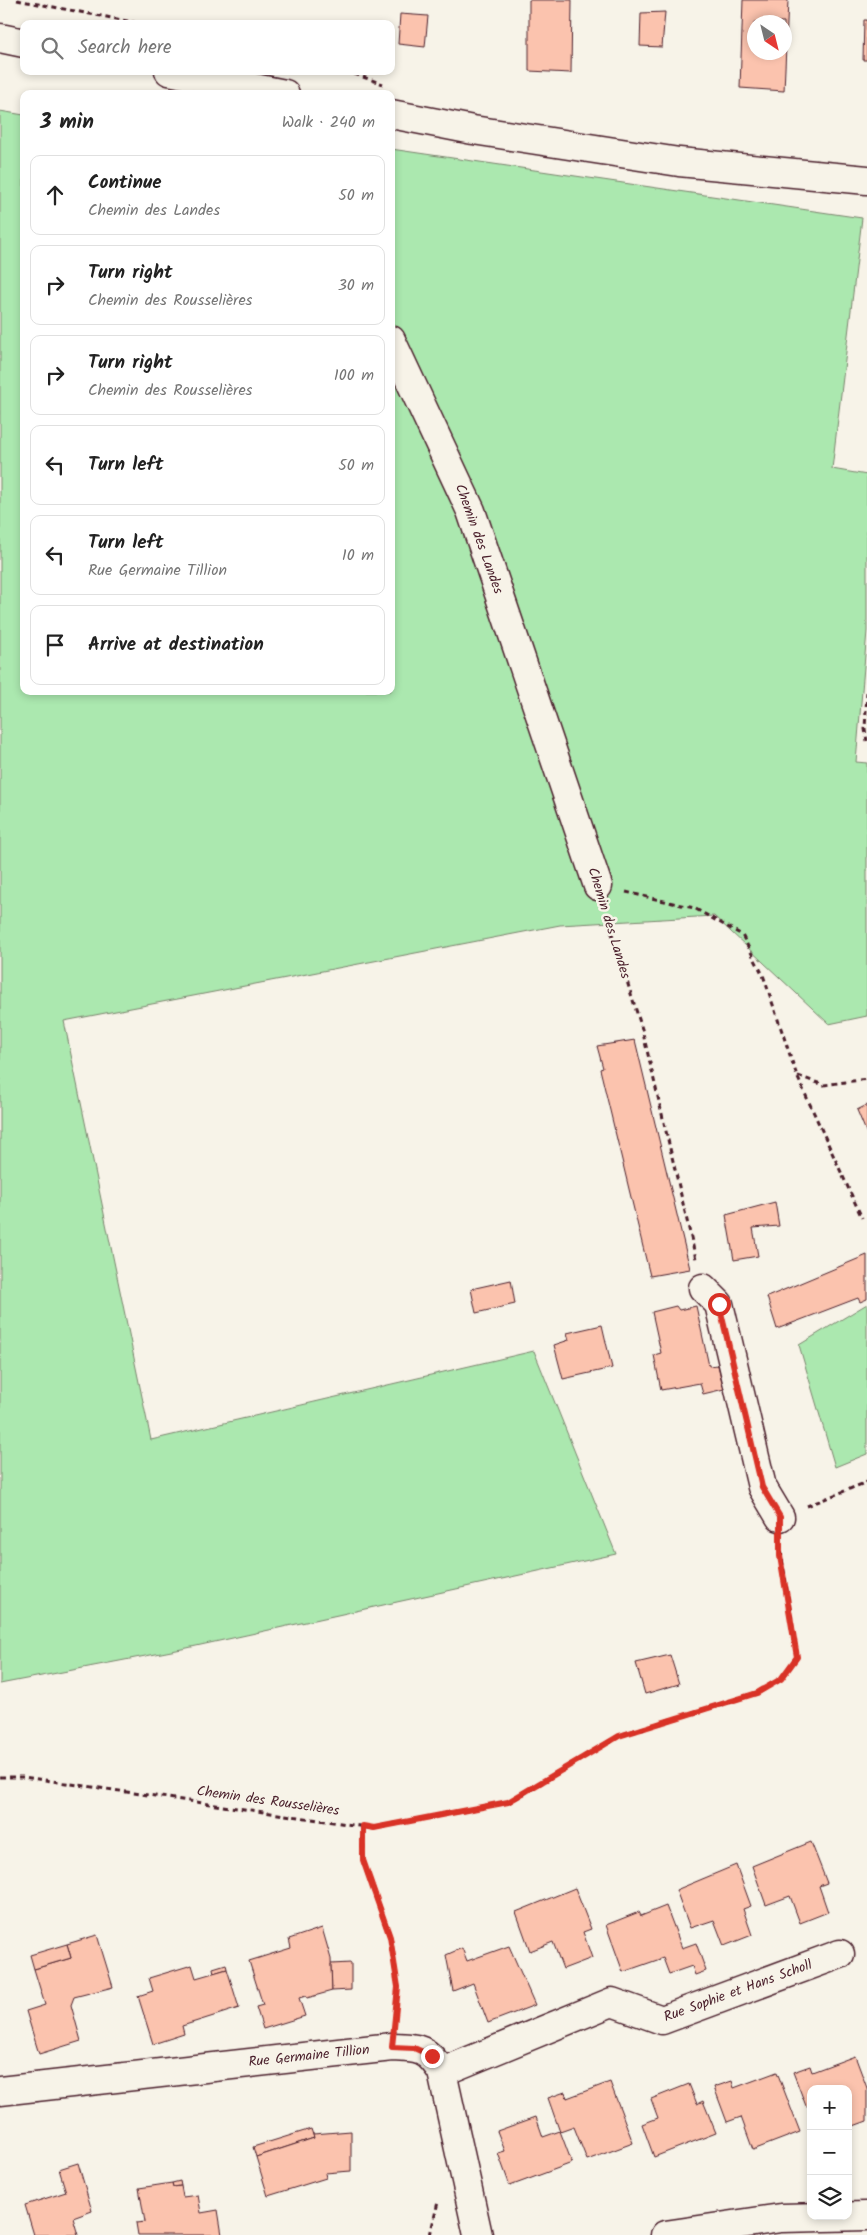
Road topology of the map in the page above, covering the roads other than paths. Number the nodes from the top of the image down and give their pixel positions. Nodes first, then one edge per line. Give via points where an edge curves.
1 (0, 38) edge
2 (20, 42) edge
3 (189, 75) edge
4 (265, 90) edge
5 (395, 115) edge
6 (867, 180) edge
7 (395, 348) edge
8 (598, 886) road end
9 (703, 1288) road end
10 (780, 1517) road end
11 (840, 1954) dead end
12 (442, 2072) junction
13 (0, 2091) edge
14 (867, 2216) edge
15 (817, 2226) edge
16 (478, 2235) edge
17 (665, 2235) edge

1 - 2 street
3 - 4 street
5 - 6 street via 679,162
7 - 8 street, Chemin des Landes via 472,512
9 - 10 street via 719,1304 762,1487
11 - 12 street, Rue Sophie et Hans Scholl via 662,2020 612,2002
12 - 13 street, Rue Germaine Tillion via 432,2056 414,2048 392,2047
12 - 16 street, Rue Germaine Tillion
14 - 15 street
15 - 17 street via 780,2218

